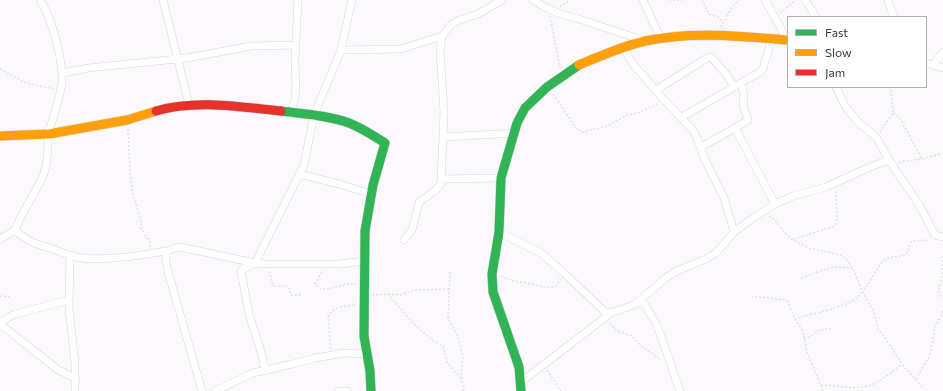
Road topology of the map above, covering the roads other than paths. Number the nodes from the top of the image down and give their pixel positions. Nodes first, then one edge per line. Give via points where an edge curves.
1 (40, 0) edge
2 (163, 0) edge
3 (298, 0) edge
4 (352, 0) edge
5 (502, 0) edge
6 (533, 0) edge
7 (643, 0) edge
8 (765, 0) edge
9 (805, 0) edge
10 (888, 0) edge
11 (815, 16) edge
12 (894, 16) edge
13 (442, 36) junction
14 (772, 38) junction
15 (661, 39) junction
16 (787, 40) edge
17 (645, 41) junction
18 (296, 44) junction
19 (624, 47) junction
20 (341, 50) junction
21 (943, 52) edge
22 (178, 59) junction
23 (929, 64) edge
24 (943, 68) edge
25 (62, 73) junction
26 (741, 83) junction
27 (734, 87) junction
28 (836, 88) edge
29 (656, 90) junction
30 (189, 105) junction
31 (290, 112) junction
32 (314, 115) junction
33 (682, 117) junction
34 (735, 128) junction
35 (49, 134) junction
36 (514, 134) junction
37 (0, 136) edge
38 (444, 138) junction
39 (701, 148) junction
40 (891, 163) junction
41 (299, 174) junction
42 (501, 178) junction
43 (441, 179) junction
44 (371, 194) junction
45 (775, 204) junction
46 (15, 230) junction
47 (499, 232) junction
48 (734, 232) junction
49 (943, 237) edge
50 (0, 239) edge
51 (404, 240) dead end
52 (167, 251) junction
53 (70, 255) junction
54 (365, 260) junction
55 (255, 263) junction
56 (69, 300) junction
57 (634, 305) junction
58 (611, 313) junction
59 (0, 323) edge
60 (366, 354) junction
61 (265, 371) junction
62 (76, 379) junction
63 (521, 386) edge
64 (75, 391) edge
65 (202, 391) edge
66 (215, 391) edge
67 (338, 391) edge
68 (347, 391) edge
69 (371, 391) edge
70 (680, 391) edge

1 - 25 street via 50,19
2 - 22 street
3 - 18 street
4 - 20 street
5 - 13 street via 478,14 452,24
6 - 17 street via 551,10
7 - 15 street
8 - 16 street
9 - 11 street
10 - 12 street
13 - 20 street via 401,49
13 - 38 street via 440,51
14 - 15 street via 691,35
14 - 16 street
14 - 26 street via 763,69
15 - 17 street
17 - 19 street
18 - 22 street via 251,46
18 - 31 street via 296,96
19 - 29 street via 634,65
19 - 36 street via 583,62 562,75 525,108
20 - 32 street
21 - 23 street
22 - 25 street
22 - 30 street
23 - 24 street
25 - 35 street
26 - 27 street
26 - 34 street via 748,120
27 - 29 street via 711,57
27 - 33 street
28 - 40 street via 845,106 857,121 876,137
29 - 33 street
30 - 31 street via 236,106
30 - 35 street via 162,109 127,120
31 - 32 street
32 - 41 street via 304,166
32 - 44 street via 349,123 385,143
33 - 39 street via 693,130
34 - 39 street
34 - 45 street
35 - 37 street
35 - 46 street via 45,171
36 - 38 street
36 - 42 street
38 - 43 street
39 - 48 street via 724,198
40 - 45 street via 870,167 826,187
40 - 49 street via 935,235
41 - 44 street
41 - 55 street
42 - 43 street
42 - 47 street
43 - 51 street via 440,187 419,202 412,230
44 - 54 street via 365,231
45 - 48 street
46 - 50 street
46 - 53 street via 29,241
47 - 58 street via 541,254 605,312
47 - 63 street via 492,271 493,292 519,367
48 - 57 street via 716,253 667,277
52 - 53 street via 124,257 96,258
52 - 55 street via 180,247
52 - 65 street via 169,275
53 - 56 street
54 - 55 street via 340,264
54 - 60 street
55 - 61 street via 243,269 240,274
56 - 59 street via 15,314
56 - 62 street
57 - 58 street
57 - 70 street via 643,303 657,325
58 - 63 street
59 - 62 street via 57,369
60 - 61 street via 332,354
60 - 69 street
61 - 66 street via 250,374
62 - 64 street
67 - 68 street

